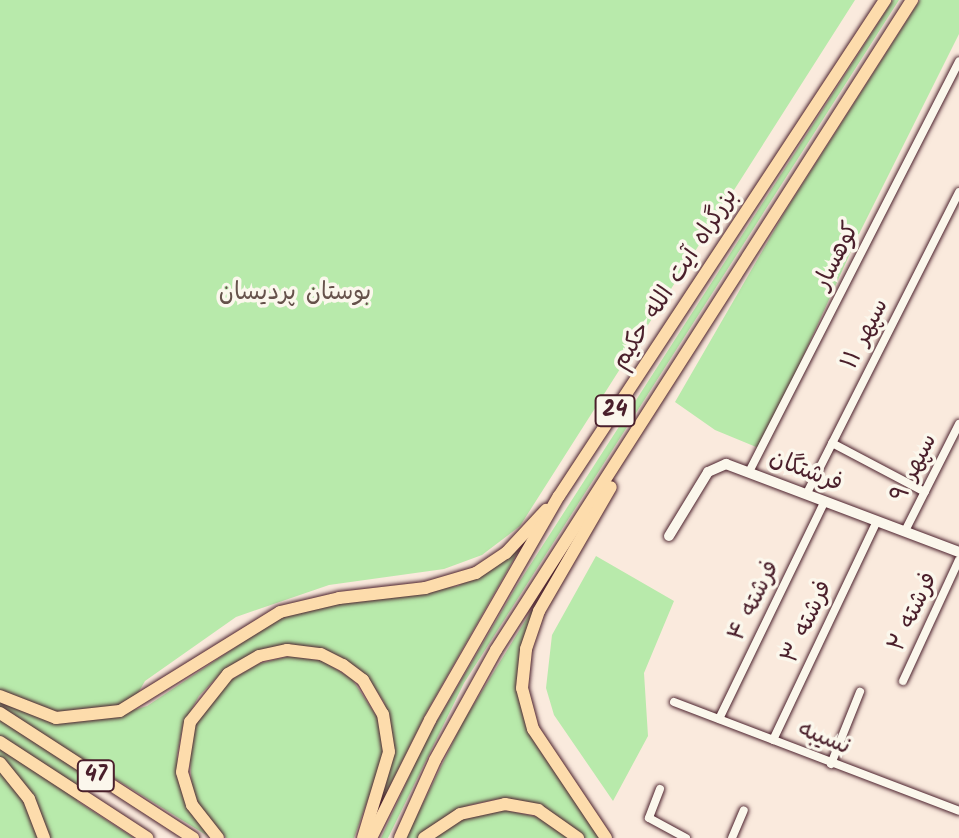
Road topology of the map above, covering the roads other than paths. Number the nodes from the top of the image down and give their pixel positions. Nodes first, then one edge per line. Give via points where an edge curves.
1 (885, 0) edge
2 (912, 0) edge
3 (959, 61) edge
4 (959, 192) edge
5 (683, 364) junction
6 (959, 424) edge
7 (832, 443) junction
8 (750, 470) junction
9 (925, 492) junction
10 (807, 493) junction
11 (559, 496) junction
12 (825, 501) junction
13 (877, 521) junction
14 (905, 531) junction
15 (669, 536) dead end
16 (959, 552) edge
17 (959, 560) edge
18 (903, 681) dead end
19 (860, 692) dead end
20 (0, 696) edge
21 (674, 702) dead end
22 (0, 713) edge
23 (719, 719) junction
24 (773, 740) junction
25 (0, 742) edge
26 (0, 763) edge
27 (831, 764) junction
28 (660, 789) dead end
29 (744, 810) dead end
30 (959, 811) edge
31 (44, 838) edge
32 (147, 838) edge
33 (193, 838) edge
34 (218, 838) edge
35 (363, 838) edge
36 (371, 838) edge
37 (400, 838) edge
38 (424, 838) edge
39 (578, 838) edge
40 (606, 838) edge
41 (686, 838) edge
42 (732, 838) edge

1 - 11 highway, بزرگراه آیت الله حکیم / 24
2 - 5 highway, بزرگراه آیت الله حکیم / 24
3 - 8 street, کوهسار
4 - 7 street, سپهر ۱۱
5 - 37 highway, بزرگراه آیت الله حکیم / 24 via 496,650 435,760
5 - 40 highway via 546,596 526,649 522,688 529,720
6 - 9 street, سپهر ۹
7 - 9 street
7 - 10 street, سپهر ۱۱
8 - 10 street, فرشتگان
8 - 15 street, فرشتگان via 726,464 713,467
9 - 14 street, سپهر ۹
10 - 12 street, فرشتگان
11 - 20 highway via 506,553 476,573 425,588 339,598 280,612 120,711 56,718
11 - 36 highway, بزرگراه آیت الله حکیم / 24 via 430,720
12 - 13 street, فرشتگان
12 - 23 street, فرشته ۴
13 - 14 street, فرشتگان
13 - 24 street, فرشته ۳
14 - 16 street, فرشتگان
17 - 18 street, فرشته ۲
19 - 27 street
21 - 23 street, نسیبه
22 - 33 highway, 47
23 - 24 street, نسیبه
24 - 27 street, نسیبه
25 - 32 highway, 47
26 - 31 highway via 29,799
27 - 30 street, نسیبه
28 - 41 street via 649,818
29 - 42 street
34 - 35 highway via 192,805 182,772 190,722 228,674 259,656 287,650 321,654 343,665 363,680 383,714 389,752
38 - 39 highway via 460,814 505,804 538,810

